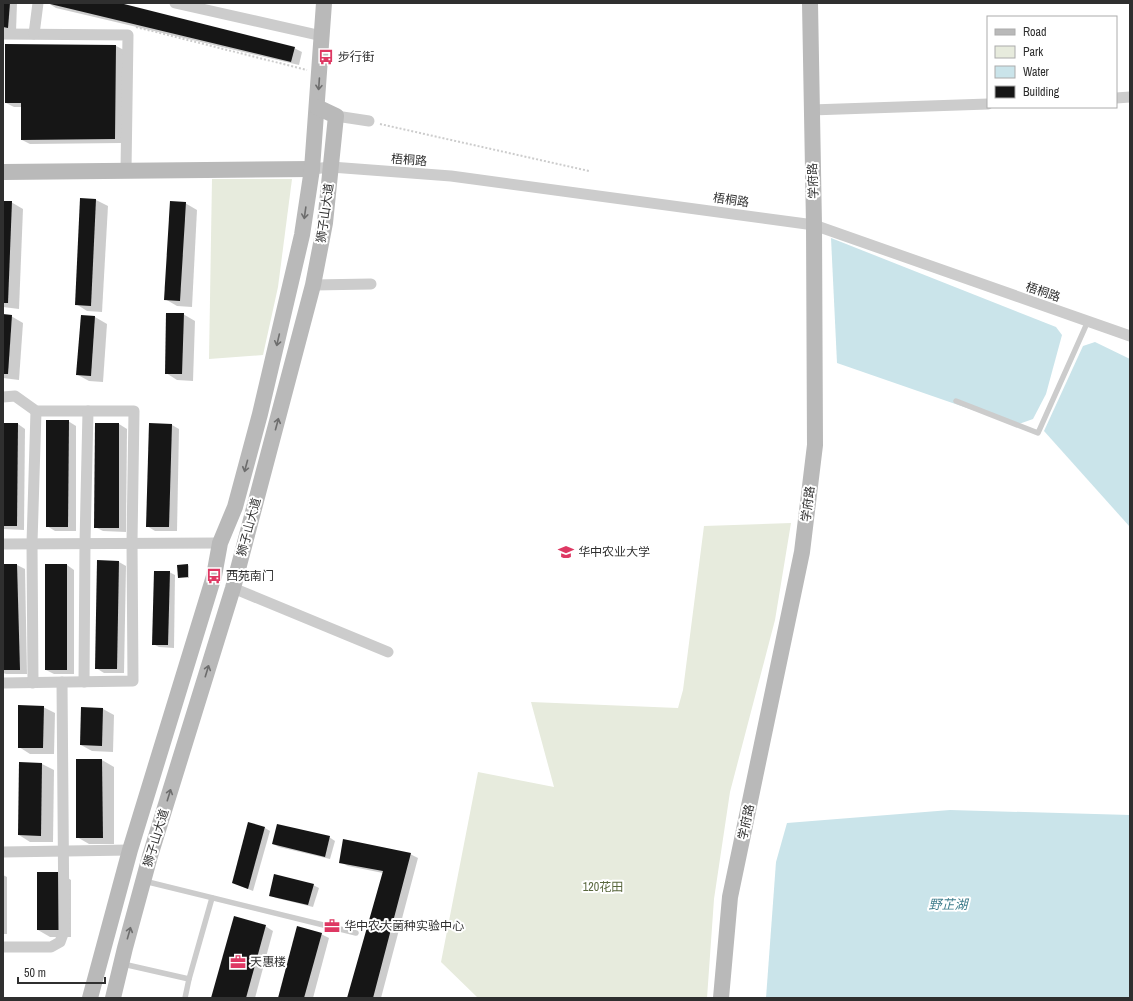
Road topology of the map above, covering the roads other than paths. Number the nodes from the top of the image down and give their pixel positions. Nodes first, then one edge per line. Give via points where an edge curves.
1 (38, 3) edge
2 (175, 3) edge
3 (324, 3) edge
4 (810, 3) edge
5 (3, 34) edge
6 (34, 34) junction
7 (322, 36) junction
8 (1130, 97) edge
9 (1117, 98) edge
10 (987, 104) edge
11 (317, 107) junction
12 (811, 110) junction
13 (336, 116) junction
14 (369, 121) road end
15 (331, 167) junction
16 (312, 169) junction
17 (126, 170) junction
18 (3, 172) edge
19 (814, 225) junction
20 (371, 284) dead end
21 (314, 285) junction
22 (1088, 321) junction
23 (1130, 336) edge
24 (3, 397) edge
25 (956, 401) dead end
26 (36, 411) junction
27 (88, 411) junction
28 (132, 542) junction
29 (32, 543) junction
30 (84, 543) junction
31 (220, 543) junction
32 (3, 544) edge
33 (233, 588) junction
34 (388, 652) dead end
35 (62, 682) junction
36 (84, 682) junction
37 (3, 683) edge
38 (33, 683) junction
39 (130, 850) junction
40 (64, 851) junction
41 (3, 852) edge
42 (143, 881) junction
43 (212, 898) junction
44 (356, 933) dead end
45 (3, 947) edge
46 (121, 963) junction
47 (189, 979) junction
48 (90, 998) edge
49 (113, 998) edge
50 (185, 998) edge
51 (720, 998) edge

1 - 6 street
2 - 7 street
3 - 7 street, 狮子山大道
4 - 12 street, 学府路
5 - 6 street
6 - 17 street via 128,35
7 -> 11 street, 狮子山大道
8 - 9 street
10 - 12 street
11 - 13 street
11 - 16 street, 狮子山大道
12 - 19 street, 学府路
13 - 14 street
13 - 15 street, 狮子山大道
15 - 16 street, 梧桐路
15 - 19 street, 梧桐路 via 450,176
15 - 21 street, 狮子山大道 via 325,223
16 - 17 street
16 -> 31 street, 狮子山大道 via 302,235 262,406 235,507
17 - 18 street
19 - 22 street, 梧桐路
19 - 51 street, 学府路 via 815,445 802,552 730,897
20 - 21 street
33 -> 21 street, 狮子山大道
22 - 23 street, 梧桐路
22 - 25 lane via 1038,433
24 - 26 street via 15,396
26 - 27 street
26 - 29 street
27 - 28 street via 134,411
27 - 30 street
28 - 30 street
28 - 31 street
28 - 36 street via 133,681
29 - 30 street
29 - 32 street
29 - 38 street
30 - 36 street
31 - 39 street, 狮子山大道 via 214,576
33 - 34 street
42 -> 33 street, 狮子山大道
35 - 36 street
35 - 38 street
35 - 40 street
37 - 38 street
39 - 40 street
39 - 48 street, 狮子山大道
40 - 41 street
40 - 45 street via 64,932 60,942 51,947
42 - 43 lane
46 -> 42 street, 狮子山大道
43 - 44 lane
43 - 47 lane
46 - 47 lane
46 - 49 street, 狮子山大道
47 - 50 lane

